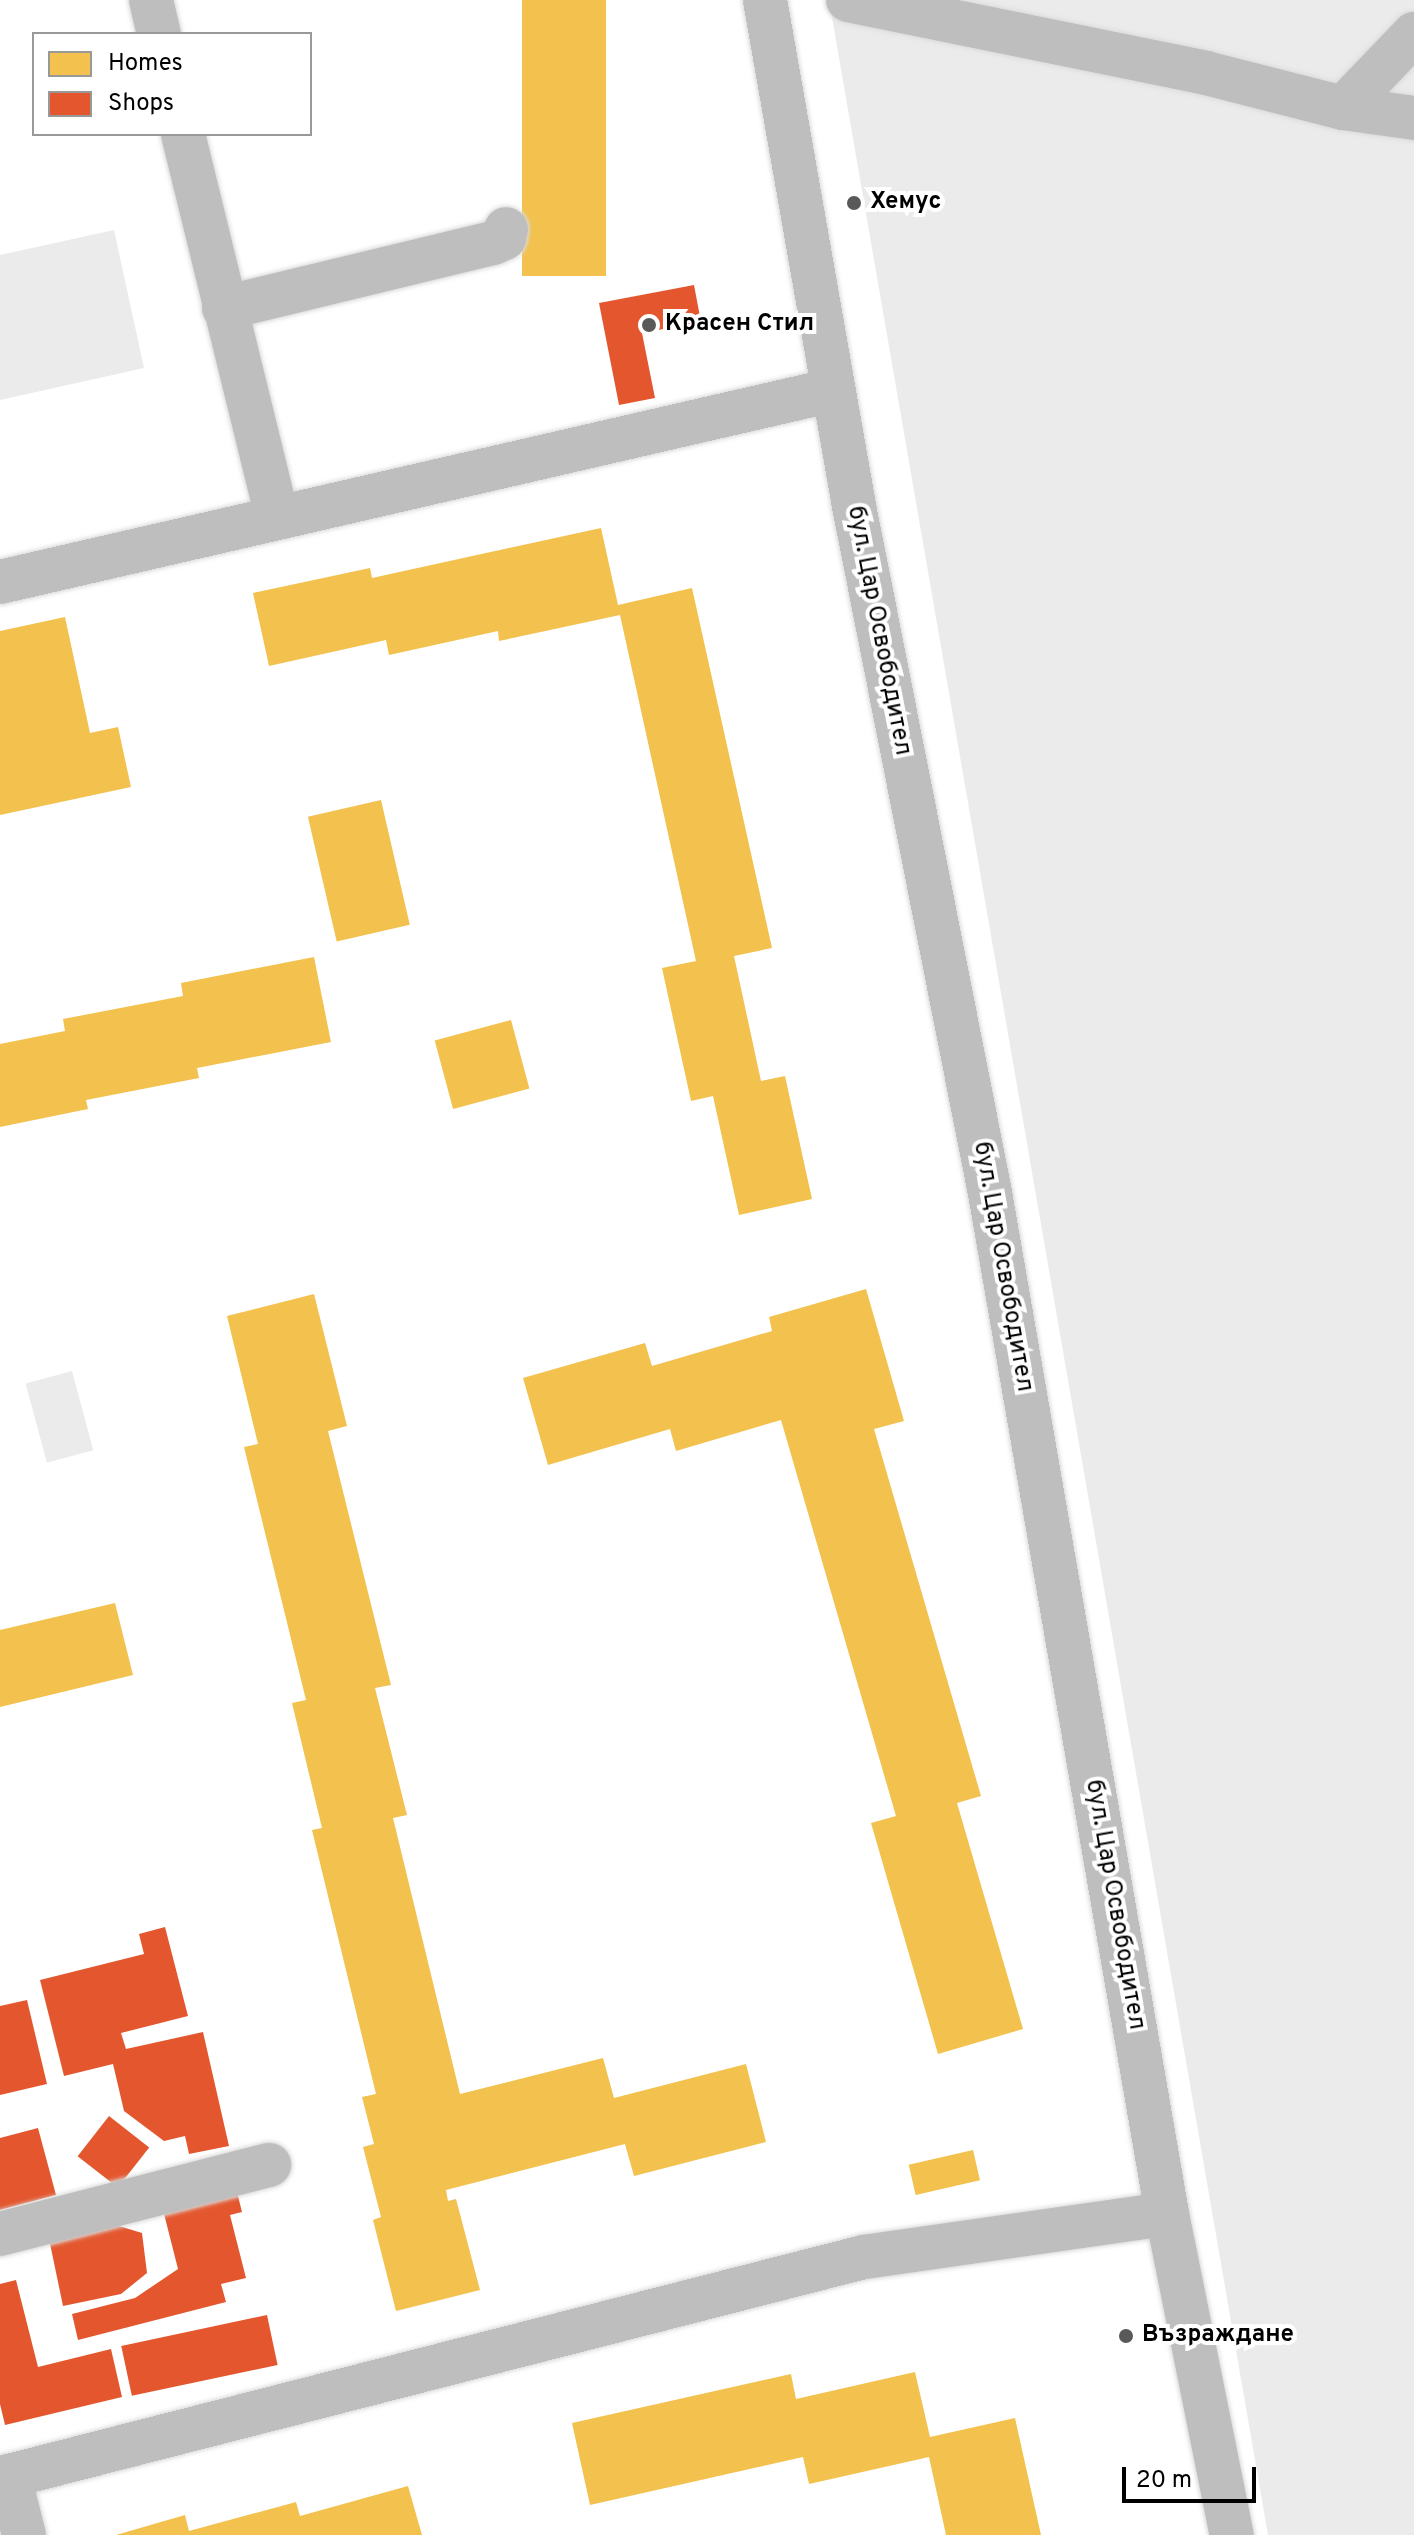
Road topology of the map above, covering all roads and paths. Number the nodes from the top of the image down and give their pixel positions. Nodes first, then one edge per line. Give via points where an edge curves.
1 (151, 0) edge
2 (765, 0) edge
3 (848, 0) edge
4 (159, 32) edge
5 (1414, 34) edge
6 (1343, 108) junction
7 (1414, 118) edge
8 (183, 136) edge
9 (506, 229) dead end
10 (224, 308) junction
11 (833, 390) junction
12 (277, 517) junction
13 (0, 582) edge
14 (269, 2165) dead end
15 (1167, 2214) junction
16 (0, 2234) edge
17 (24, 2535) edge
18 (1232, 2535) edge

1 - 4 main road
2 - 11 main road, бул. Цар Освободител
3 - 6 main road via 1206,73
5 - 6 main road
6 - 7 main road
8 - 10 main road
9 - 10 main road via 504,238 493,243
10 - 12 main road
11 - 12 main road
11 - 15 main road, бул. Цар Освободител via 990,1193
12 - 13 main road
14 - 16 main road
15 - 17 main road via 864,2257 9,2476
15 - 18 main road, бул. Цар Освободител

